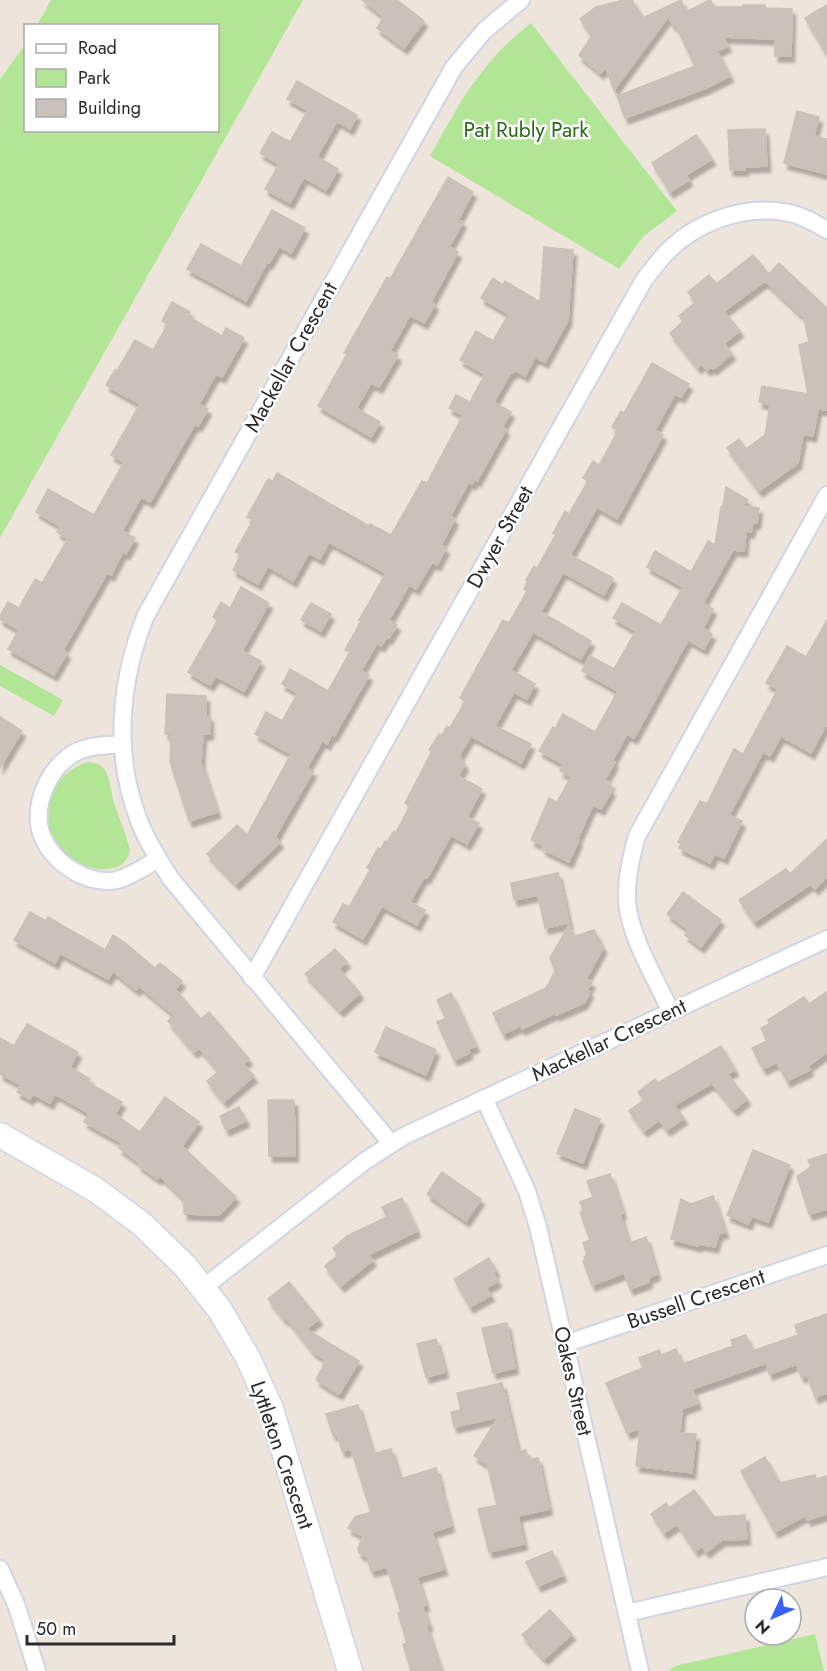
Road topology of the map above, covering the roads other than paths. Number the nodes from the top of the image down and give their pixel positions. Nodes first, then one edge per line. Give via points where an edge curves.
1 (521, 0) edge
2 (827, 230) edge
3 (827, 495) edge
4 (123, 744) junction
5 (158, 860) junction
6 (827, 939) edge
7 (252, 978) junction
8 (671, 1012) junction
9 (484, 1098) junction
10 (0, 1135) edge
11 (391, 1143) junction
12 (827, 1255) edge
13 (203, 1288) junction
14 (565, 1344) junction
15 (827, 1567) edge
16 (0, 1569) edge
17 (627, 1612) junction
18 (38, 1671) edge
19 (350, 1671) edge
20 (640, 1671) edge

1 - 4 street, Mackellar Crescent via 484,31 454,67 146,615 126,680
2 - 7 street, Dwyer Street via 785,212 755,211 723,217 693,232 666,253 644,280
3 - 8 street via 637,836 628,868 629,915
4 - 5 street, Mackellar Crescent via 135,810
4 - 5 street via 78,751 54,770 42,797 41,833 56,858 69,870 92,879 116,880
5 - 7 street, Mackellar Crescent
6 - 8 street, Mackellar Crescent
7 - 11 street, Mackellar Crescent
8 - 9 street, Mackellar Crescent
9 - 11 street, Mackellar Crescent
9 - 14 street, Oakes Street via 527,1191
10 - 13 street, Lyttleton Crescent via 96,1190 143,1225
11 - 13 street, Mackellar Crescent
12 - 14 street, Bussell Crescent
13 - 19 street, Lyttleton Crescent via 248,1358 271,1409
14 - 17 street, Oakes Street
15 - 17 street
16 - 18 street
17 - 20 street, Oakes Street

